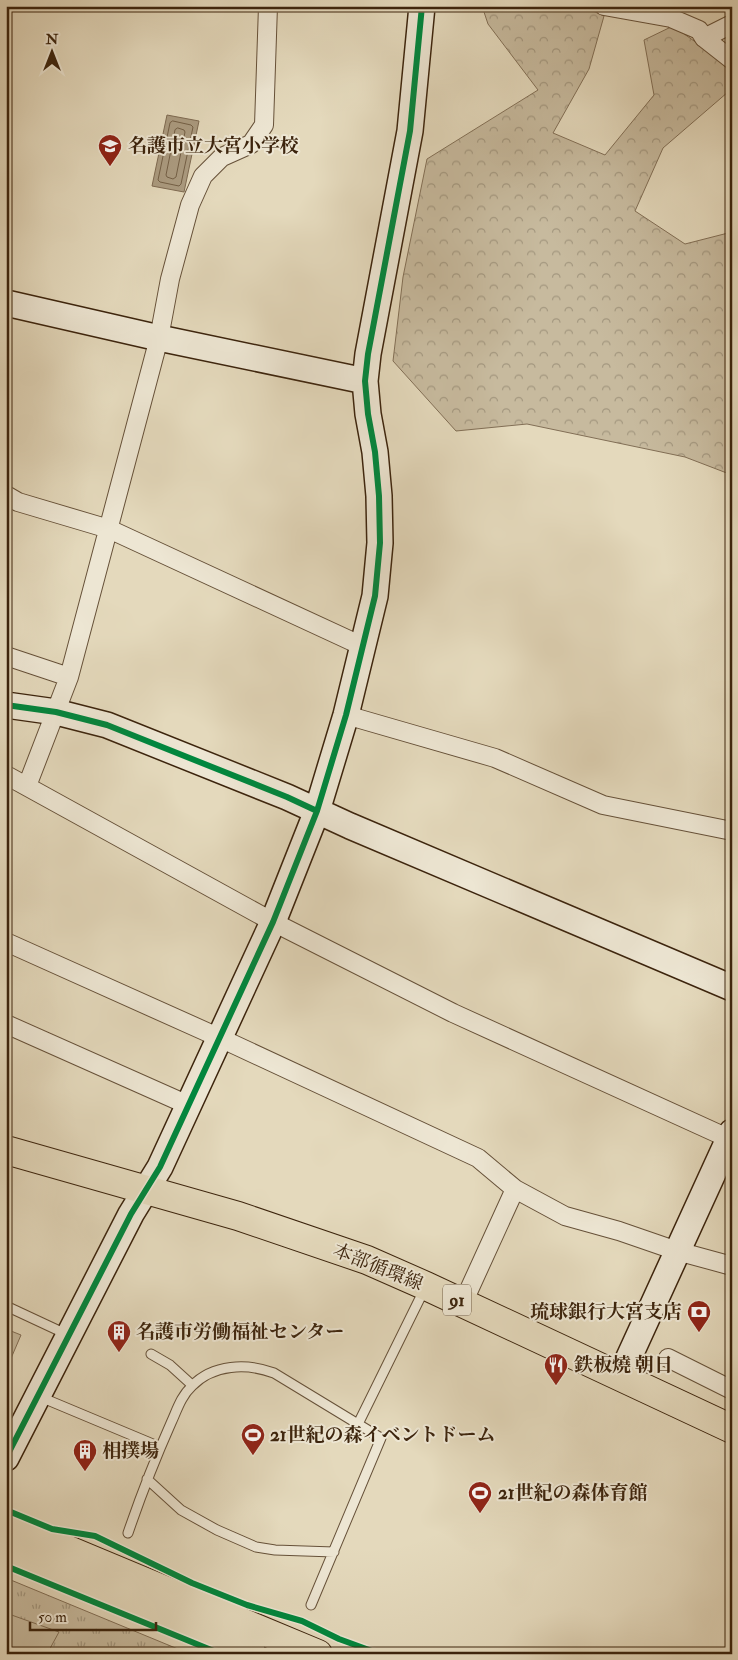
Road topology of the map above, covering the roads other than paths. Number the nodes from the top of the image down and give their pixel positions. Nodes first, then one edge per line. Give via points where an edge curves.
1 (268, 6) edge
2 (604, 6) edge
3 (418, 8) edge
4 (732, 24) edge
5 (704, 38) junction
6 (732, 60) edge
7 (6, 303) edge
8 (159, 338) junction
9 (365, 381) junction
10 (6, 495) edge
11 (109, 529) junction
12 (362, 646) junction
13 (6, 656) edge
14 (70, 677) junction
15 (6, 705) edge
16 (56, 712) junction
17 (346, 715) junction
18 (6, 775) edge
19 (27, 786) junction
20 (317, 811) junction
21 (732, 831) edge
22 (273, 922) junction
23 (6, 942) edge
24 (732, 988) edge
25 (6, 1024) edge
26 (220, 1038) junction
27 (188, 1104) junction
28 (731, 1137) edge
29 (6, 1150) edge
30 (514, 1189) junction
31 (144, 1191) junction
32 (677, 1251) junction
33 (732, 1266) edge
34 (426, 1286) junction
35 (463, 1303) junction
36 (6, 1306) edge
37 (69, 1335) junction
38 (151, 1354) dead end
39 (668, 1358) dead end
40 (620, 1377) junction
41 (192, 1385) junction
42 (732, 1390) edge
43 (38, 1396) junction
44 (730, 1423) edge
45 (358, 1424) junction
46 (160, 1447) junction
47 (6, 1458) edge
48 (147, 1479) junction
49 (6, 1524) edge
50 (128, 1533) dead end
51 (6, 1552) edge
52 (334, 1552) junction
53 (311, 1605) dead end
54 (252, 1654) edge
55 (318, 1654) edge

1 - 8 street via 264,125 251,144 222,157 203,176 170,279
2 - 5 street via 671,18 698,30
3 - 9 street via 410,131
4 - 5 street
5 - 6 street
7 - 8 street
8 - 9 street
8 - 11 street
9 - 12 street via 375,452 380,543 375,596
10 - 11 street via 18,502
11 - 12 street
11 - 14 street
12 - 17 street
13 - 14 street
14 - 16 street
15 - 16 street
16 - 19 street
16 - 20 street via 107,725
17 - 20 street
17 - 21 street via 495,758 603,806
18 - 19 street
19 - 22 street
20 - 22 street
20 - 24 street
22 - 26 street
22 - 28 street via 454,1013
23 - 26 street
25 - 27 street
26 - 27 street
26 - 30 street via 478,1158
27 - 31 street via 160,1167
28 - 32 street
29 - 31 main road, 本部循環線 / 91
30 - 32 street via 565,1216
30 - 35 street
31 - 34 main road, 本部循環線 / 91 via 290,1233 367,1260
31 - 37 street
32 - 33 street
32 - 40 street
34 - 35 main road, 本部循環線 / 91
34 - 45 lane
35 - 40 main road, 本部循環線 / 91
36 - 37 lane
37 - 43 street
38 - 41 lane via 170,1365
39 - 42 street
40 - 44 main road, 本部循環線 / 91
41 - 45 lane via 220,1370 243,1366 260,1368 274,1373
41 - 46 lane via 184,1395
43 - 46 lane
43 - 47 street
45 - 52 lane via 381,1438
46 - 48 lane
48 - 50 lane
48 - 52 lane via 181,1510 256,1547
49 - 55 main road
51 - 54 main road
52 - 53 lane

